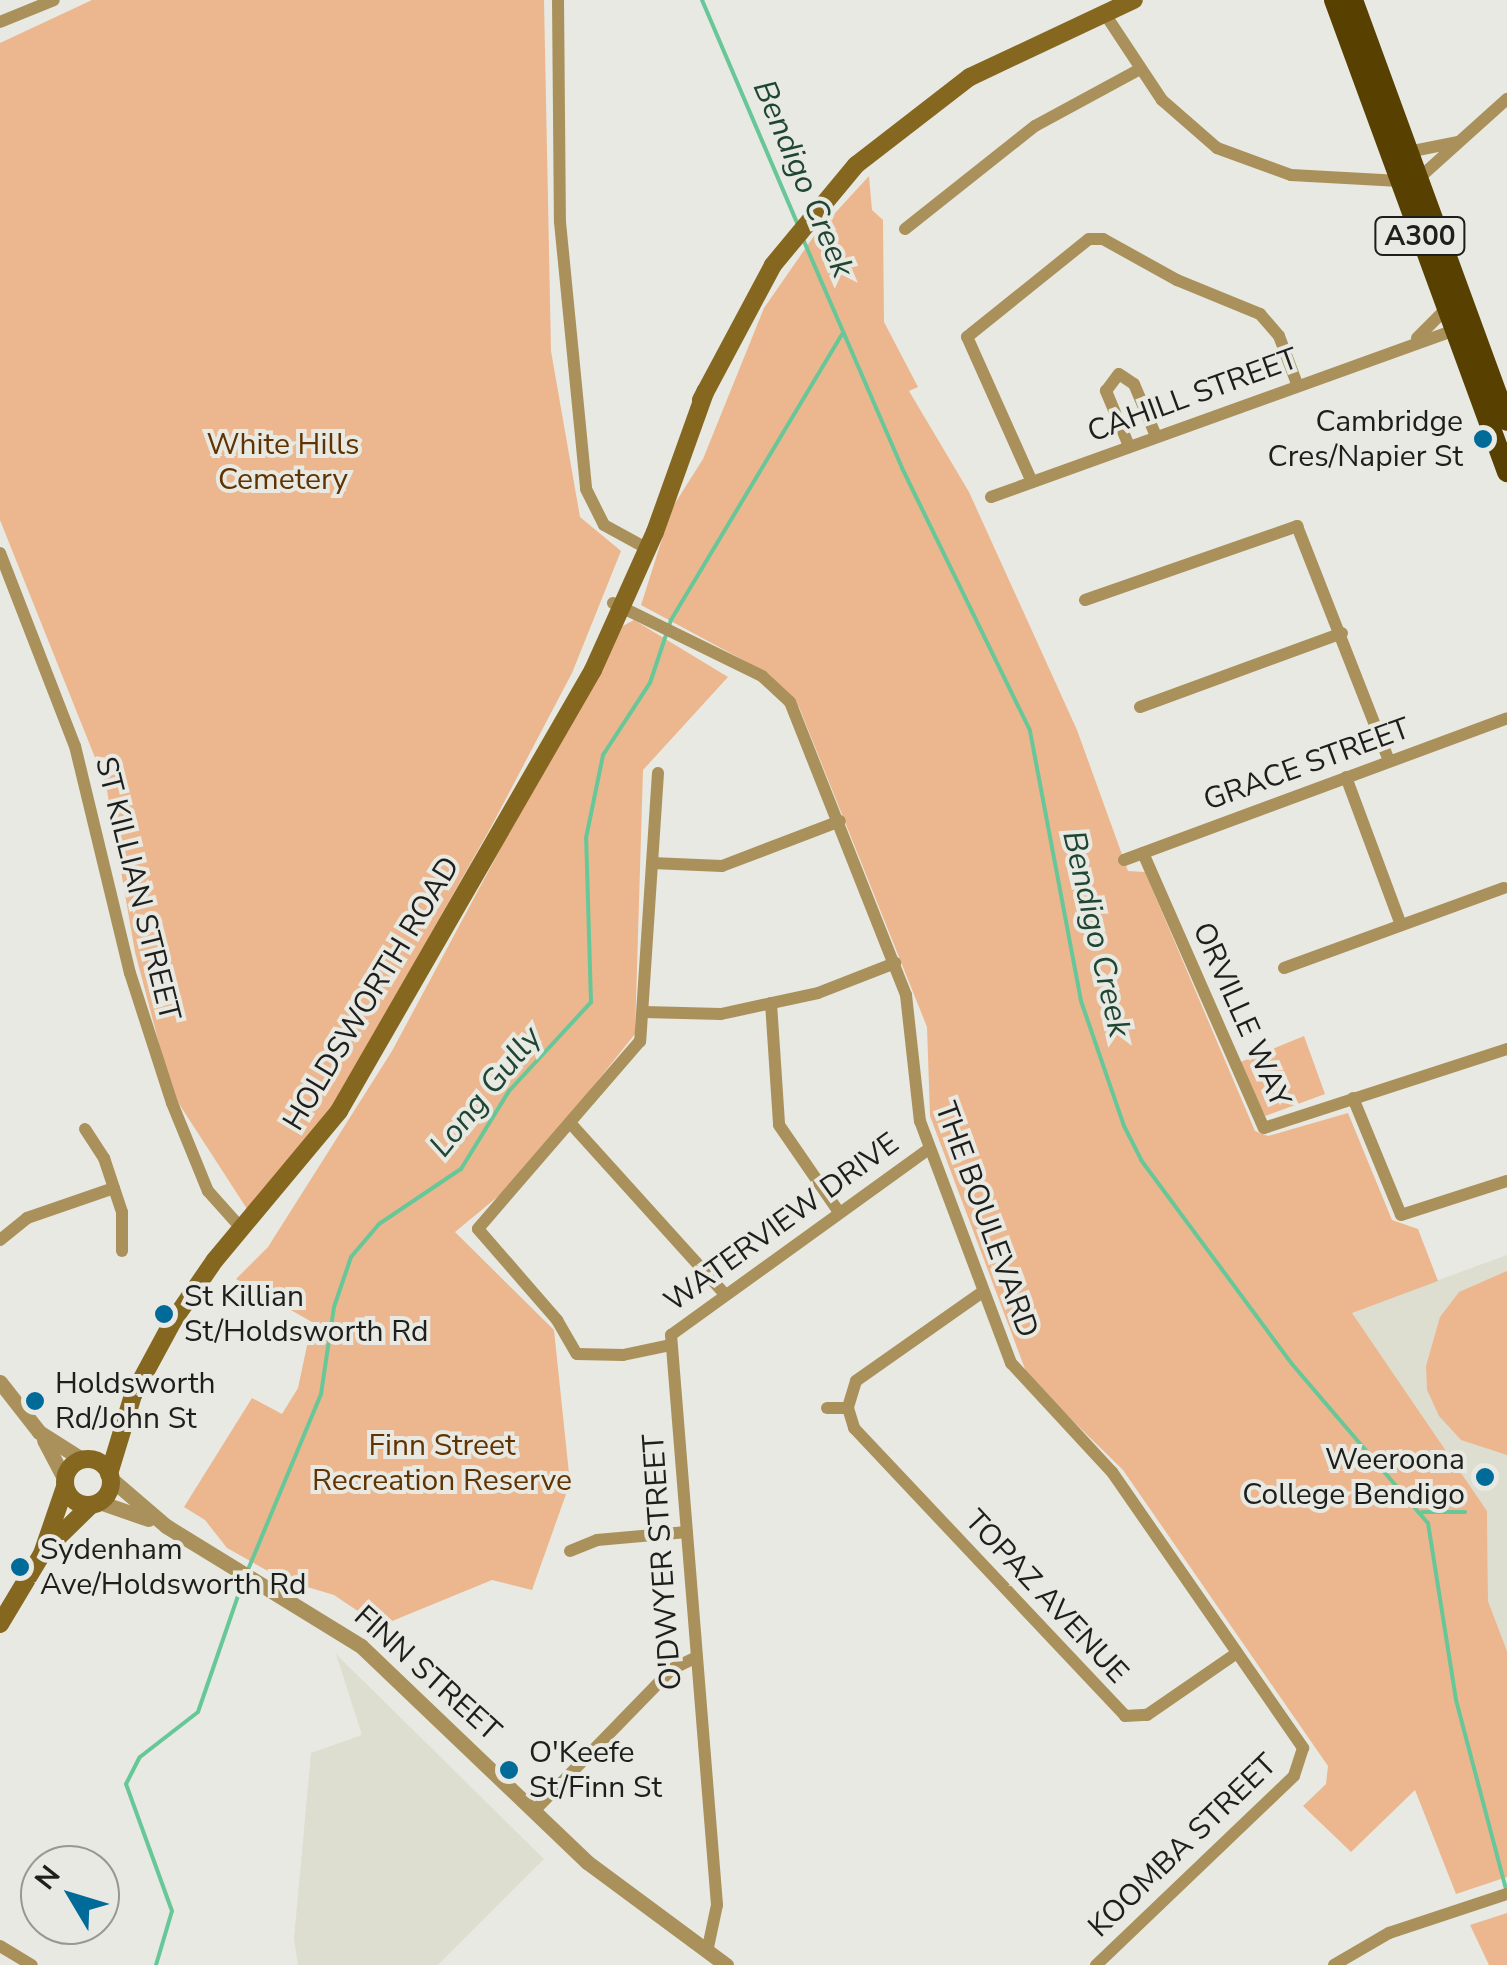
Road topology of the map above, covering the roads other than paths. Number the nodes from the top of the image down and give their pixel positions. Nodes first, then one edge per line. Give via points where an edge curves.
1 (54, 0) edge
2 (558, 0) edge
3 (1134, 0) edge
4 (1152, 0) edge
5 (1334, 0) edge
6 (1353, 0) edge
7 (1107, 8) edge
8 (0, 22) edge
9 (1138, 70) junction
10 (1507, 99) edge
11 (1468, 137) junction
12 (1399, 153) junction
13 (1340, 178) junction
14 (1409, 180) junction
15 (1429, 207) junction
16 (906, 228) dead end
17 (1447, 308) junction
18 (1455, 330) junction
19 (1411, 342) junction
20 (1297, 384) junction
21 (1507, 421) edge
22 (1156, 436) junction
23 (1129, 446) junction
24 (1507, 472) edge
25 (1032, 482) junction
26 (992, 497) dead end
27 (643, 547) junction
28 (0, 552) edge
29 (16, 592) junction
30 (0, 598) edge
31 (1085, 600) dead end
32 (619, 605) junction
33 (1342, 633) junction
34 (1140, 707) dead end
35 (1507, 718) edge
36 (1389, 761) junction
37 (658, 773) dead end
38 (1346, 777) junction
39 (840, 821) junction
40 (1143, 853) junction
41 (1124, 860) dead end
42 (652, 863) junction
43 (1504, 888) dead end
44 (1401, 925) junction
45 (895, 963) junction
46 (1284, 968) dead end
47 (770, 1003) junction
48 (644, 1012) junction
49 (1507, 1049) edge
50 (1353, 1098) junction
51 (572, 1125) junction
52 (85, 1130) dead end
53 (929, 1149) junction
54 (1507, 1181) edge
55 (114, 1188) junction
56 (838, 1211) junction
57 (242, 1229) junction
58 (0, 1240) edge
59 (122, 1251) dead end
60 (723, 1292) junction
61 (981, 1293) junction
62 (670, 1345) junction
63 (0, 1382) edge
64 (133, 1395) junction
65 (827, 1408) dead end
66 (848, 1408) junction
67 (40, 1432) junction
68 (84, 1460) junction
69 (109, 1476) junction
70 (65, 1484) junction
71 (95, 1504) junction
72 (166, 1526) junction
73 (687, 1532) junction
74 (570, 1551) dead end
75 (42, 1554) junction
76 (2, 1614) edge
77 (1238, 1652) junction
78 (695, 1658) junction
79 (1303, 1763) joint
80 (534, 1810) junction
81 (1507, 1894) edge
82 (0, 1946) edge
83 (707, 1952) junction
84 (32, 1965) edge
85 (726, 1965) edge
86 (1096, 1965) edge
87 (1334, 1965) edge

1 - 8 street
2 - 27 street via 560,222 586,489 604,525
3 - 7 main road
4 - 7 main road
5 - 12 highway, A300
6 - 12 highway, A300
7 - 9 street
7 - 27 main road, HOLDSWORTH ROAD via 954,87 834,187 773,265 705,392
9 - 13 street via 1187,126 1232,157 1280,173
9 - 16 street via 1036,126
10 - 11 street
11 - 12 street
11 - 14 street
12 - 13 street
12 - 14 highway, A300
13 - 14 street
14 - 15 highway, A300
14 - 17 highway, A300
15 - 18 highway via 1460,318
15 - 21 highway, A300
17 - 18 highway, A300
17 - 19 street, CAHILL STREET
18 - 19 street, CAHILL STREET
18 - 24 highway, A300
19 - 20 street, CAHILL STREET
20 - 22 street, CAHILL STREET
20 - 25 street via 1279,336 1260,314 1089,238 968,336
22 - 23 street, CAHILL STREET
22 - 23 street via 1134,384 1119,374 1106,390
23 - 25 street, CAHILL STREET
25 - 26 street, CAHILL STREET
27 - 32 main road, HOLDSWORTH ROAD
28 - 29 street, ST KILLIAN STREET
29 - 30 street
29 - 57 street, ST KILLIAN STREET via 75,746 138,1001 172,1103 208,1191
31 - 33 street via 1292,525 1308,540
32 - 39 street, THE BOULEVARD via 762,676 785,695
32 - 57 main road, HOLDSWORTH ROAD via 542,759 348,1097
33 - 34 street
33 - 36 street
35 - 36 street, GRACE STREET
36 - 38 street, GRACE STREET
37 - 42 street, WATERVIEW DRIVE
38 - 40 street, GRACE STREET
38 - 44 street
39 - 42 street via 722,866
39 - 45 street, THE BOULEVARD
40 - 41 street, GRACE STREET
40 - 50 street, ORVILLE WAY via 1257,1122 1271,1128
42 - 48 street, WATERVIEW DRIVE
43 - 44 street
44 - 46 street
45 - 47 street
45 - 53 street, THE BOULEVARD via 914,1025 917,1108
47 - 48 street via 713,1015
47 - 56 street via 779,1124
48 - 51 street, WATERVIEW DRIVE via 637,1046
49 - 50 street, ORVILLE WAY
50 - 54 street via 1401,1215
51 - 60 street
51 - 62 street, WATERVIEW DRIVE via 528,1178 482,1217 480,1237 557,1320 577,1354 623,1355
52 - 55 street
53 - 56 street, WATERVIEW DRIVE
53 - 61 street, THE BOULEVARD
55 - 58 street via 27,1218
55 - 59 street via 124,1222
56 - 60 street, WATERVIEW DRIVE
57 - 64 main road, HOLDSWORTH ROAD via 182,1306
60 - 62 street, WATERVIEW DRIVE via 678,1324
61 - 66 street via 861,1376
61 - 77 street, THE BOULEVARD via 1022,1381 1112,1472
62 - 73 street, O'DWYER STREET
63 - 67 street
64 - 68 main road, HOLDSWORTH ROAD
64 - 69 main road, HOLDSWORTH ROAD
65 - 66 street
66 - 77 street, TOPAZ AVENUE via 858,1434 1125,1716 1147,1715
67 - 68 street
67 - 70 street
68 - 69 main road
68 - 70 main road, HOLDSWORTH ROAD
69 - 71 main road, HOLDSWORTH ROAD
69 - 72 street, FINN STREET
70 - 71 main road via 72,1499
70 - 75 main road
71 - 72 street, FINN STREET
71 - 75 main road
72 - 80 street, FINN STREET via 373,1656
73 - 74 street via 597,1540
73 - 78 street, O'DWYER STREET
75 - 76 main road
77 - 79 street, THE BOULEVARD via 1299,1742
78 - 80 street via 672,1669
78 - 83 street, O'DWYER STREET via 717,1910
79 - 86 street, KOOMBA STREET
80 - 83 street, FINN STREET via 599,1872
81 - 87 street via 1390,1933
82 - 84 street
83 - 85 street, FINN STREET

